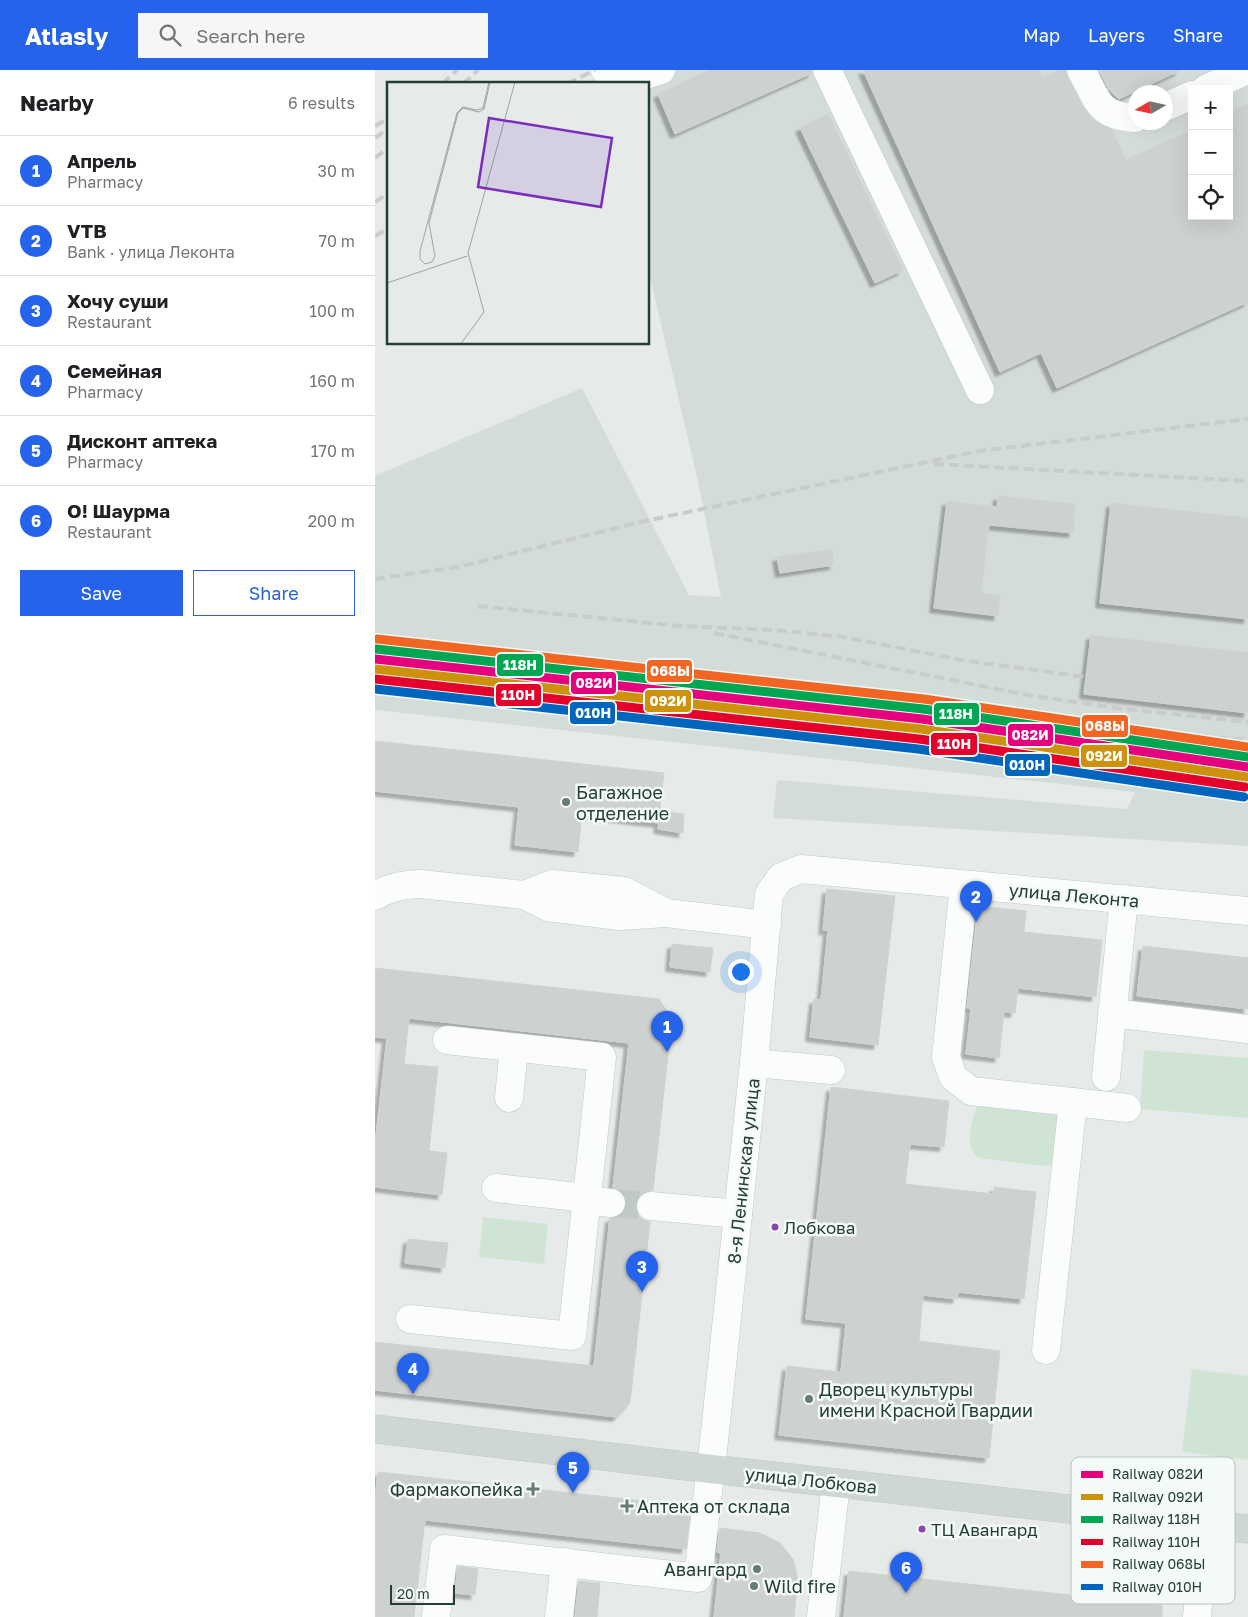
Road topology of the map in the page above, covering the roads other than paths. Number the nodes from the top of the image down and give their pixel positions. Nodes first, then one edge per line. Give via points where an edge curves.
1 (605, 70) edge
2 (661, 70) edge
3 (827, 70) edge
4 (1081, 70) edge
5 (1247, 70) edge
6 (1215, 85) edge
7 (1188, 97) edge
8 (1173, 103) edge
9 (1128, 118) edge
10 (980, 390) dead end
11 (781, 877) joint
12 (964, 885) junction
13 (375, 896) edge
14 (1124, 900) junction
15 (1248, 911) edge
16 (767, 925) junction
17 (1112, 1013) junction
18 (1248, 1028) edge
19 (447, 1040) dead end
20 (514, 1048) junction
21 (754, 1063) junction
22 (831, 1070) dead end
23 (1106, 1077) dead end
24 (509, 1098) dead end
25 (1073, 1102) junction
26 (1127, 1108) dead end
27 (496, 1188) dead end
28 (595, 1200) junction
29 (651, 1206) tunnel mouth
30 (738, 1214) junction
31 (410, 1319) dead end
32 (1046, 1350) dead end
33 (375, 1429) edge
34 (711, 1469) junction
35 (836, 1483) junction
36 (1071, 1509) edge
37 (1235, 1527) edge
38 (1248, 1529) edge
39 (565, 1562) junction
40 (1198, 1604) edge
41 (436, 1617) edge
42 (559, 1617) edge
43 (821, 1617) edge
44 (1197, 1617) edge

1 - 2 street via 613,79 625,82
3 - 10 street
4 - 9 street via 1103,109 1118,117
5 - 6 street
7 - 8 street
11 - 12 street, улица Леконта via 801,870
11 - 16 street, 8-я Ленинская улица via 769,894
12 - 14 street, улица Леконта
12 - 25 street via 946,1058 953,1077 971,1091
13 - 16 street via 404,884 524,895 552,884 624,891 666,913
14 - 15 street, улица Леконта
14 - 17 street
16 - 21 street, 8-я Ленинская улица
17 - 18 street
17 - 23 street
19 - 20 street
20 - 24 street
20 - 28 street via 602,1057
21 - 22 street
21 - 30 street, 8-я Ленинская улица
25 - 26 street
25 - 32 street
27 - 28 street
28 - 31 street via 572,1336
29 - 30 street
30 - 34 street, 8-я Ленинская улица
33 - 34 main road, улица Лобкова
34 - 35 main road, улица Лобкова
34 - 39 street, 8-я Ленинская улица via 697,1578
35 - 36 main road, улица Лобкова
35 - 43 street
37 - 38 main road, улица Лобкова
39 - 41 street via 444,1548
39 - 42 street
40 - 44 street

